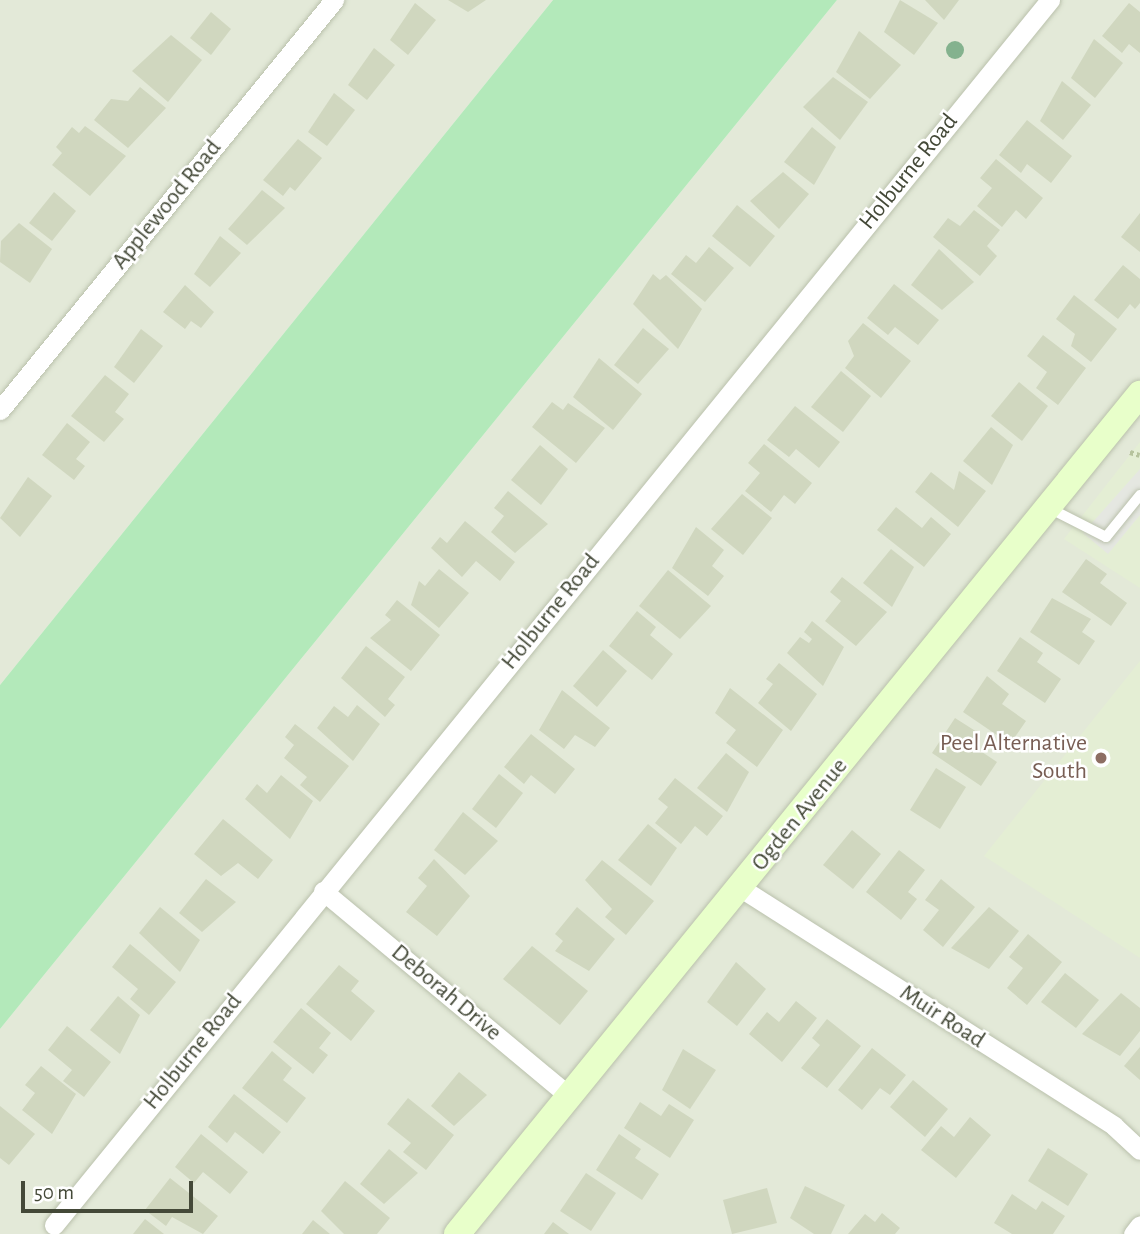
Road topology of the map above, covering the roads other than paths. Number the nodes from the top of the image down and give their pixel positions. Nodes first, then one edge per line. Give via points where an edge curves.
1 (334, 0) edge
2 (1050, 0) edge
3 (1136, 408) edge
4 (0, 410) edge
5 (1140, 495) edge
6 (1049, 507) junction
7 (741, 888) junction
8 (323, 891) junction
9 (569, 1096) junction
10 (1140, 1150) edge
11 (54, 1225) dead end
12 (1140, 1225) edge
13 (457, 1234) edge
14 (1133, 1234) edge

1 - 4 street, Applewood Road
2 - 8 street, Holburne Road
3 - 6 street, Ogden Avenue
5 - 6 lane via 1106,537
6 - 7 street, Ogden Avenue
7 - 9 street, Ogden Avenue
7 - 10 street, Muir Road via 1114,1126
8 - 9 street, Deborah Drive
8 - 11 street, Holburne Road
9 - 13 street, Ogden Avenue
12 - 14 street

